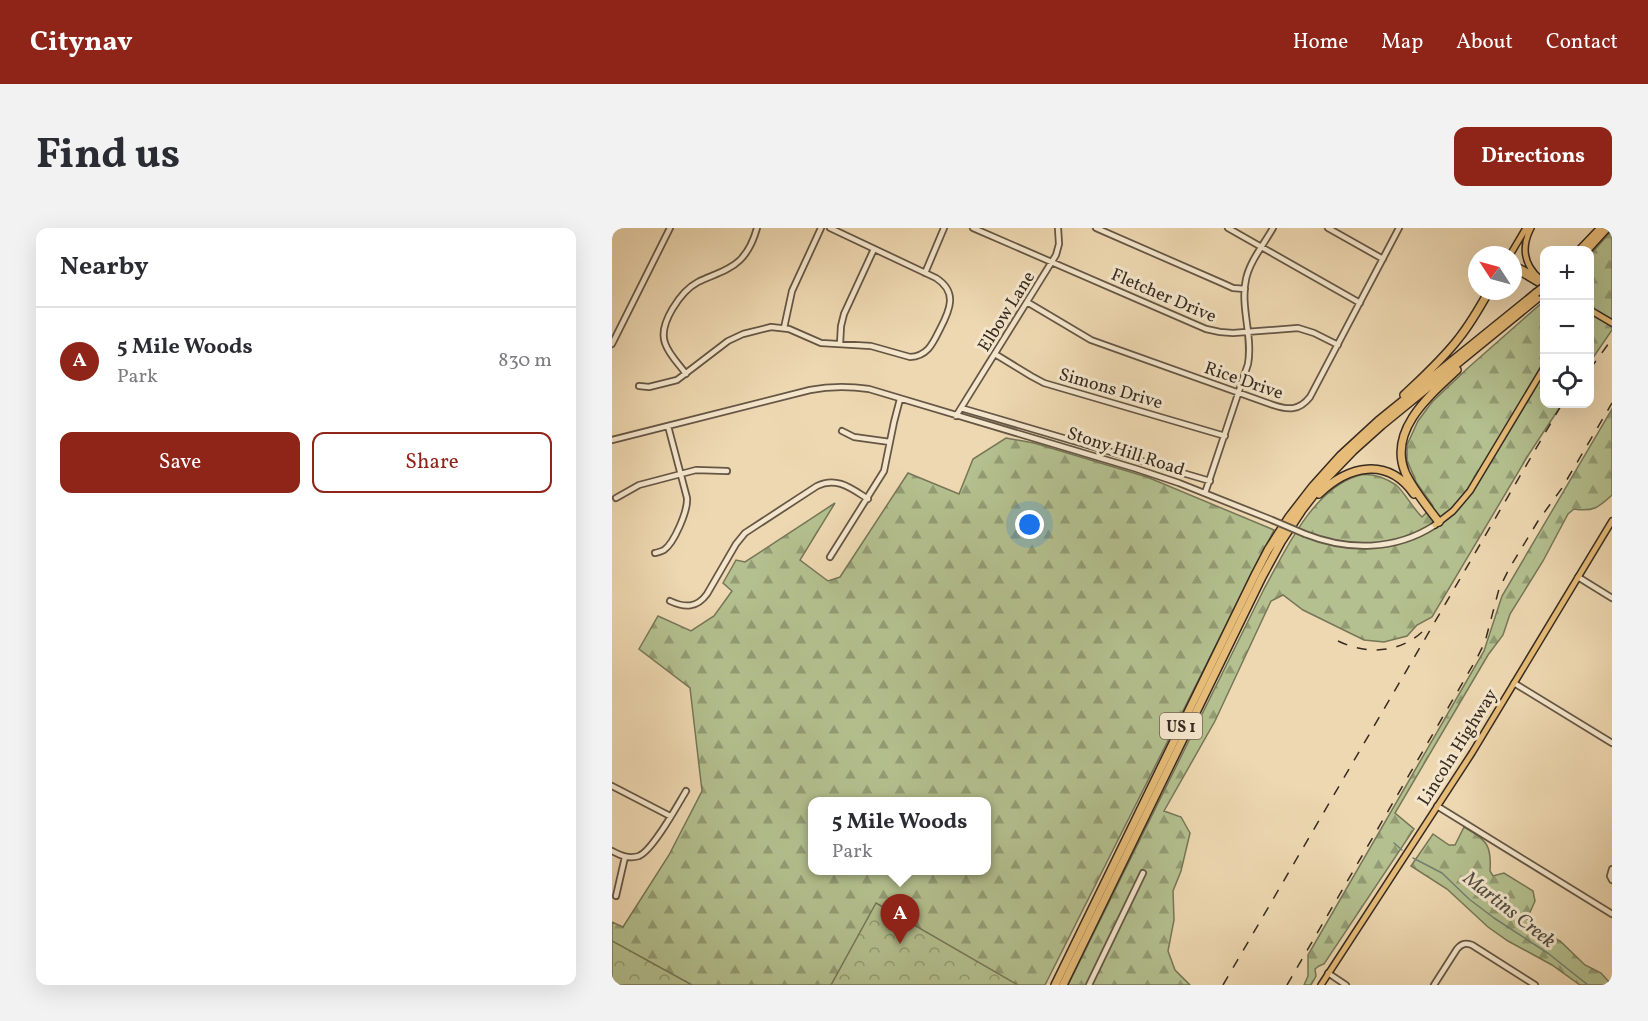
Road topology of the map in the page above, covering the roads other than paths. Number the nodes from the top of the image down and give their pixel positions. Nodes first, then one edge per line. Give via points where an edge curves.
1 (670, 228) edge
2 (758, 228) edge
3 (820, 228) edge
4 (830, 228) edge
5 (944, 228) edge
6 (974, 228) edge
7 (1058, 228) edge
8 (1096, 228) edge
9 (1228, 228) edge
10 (1273, 228) edge
11 (1328, 228) edge
12 (1399, 228) edge
13 (1526, 228) edge
14 (1532, 228) edge
15 (1601, 228) edge
16 (1607, 228) edge
17 (1515, 246) edge
18 (1584, 246) edge
19 (1591, 246) edge
20 (1262, 248) junction
21 (874, 249) junction
22 (1383, 260) junction
23 (1052, 262) junction
24 (1522, 271) edge
25 (925, 273) junction
26 (1540, 279) edge
27 (1540, 281) edge
28 (1245, 289) junction
29 (1540, 295) edge
30 (1540, 295) edge
31 (1484, 300) edge
32 (1027, 302) junction
33 (1360, 303) junction
34 (1594, 312) edge
35 (1612, 323) edge
36 (612, 325) edge
37 (784, 328) junction
38 (620, 329) junction
39 (1248, 332) junction
40 (1490, 338) junction
41 (612, 344) edge
42 (840, 344) junction
43 (1338, 345) junction
44 (995, 354) junction
45 (687, 374) junction
46 (1540, 374) edge
47 (639, 387) dead end
48 (1239, 393) junction
49 (900, 399) junction
50 (961, 408) junction
51 (956, 416) junction
52 (668, 426) junction
53 (1368, 429) junction
54 (842, 431) dead end
55 (1225, 436) junction
56 (612, 440) edge
57 (890, 442) junction
58 (1082, 443) junction
59 (1080, 452) junction
60 (726, 471) dead end
61 (681, 474) junction
62 (1210, 481) junction
63 (1205, 493) junction
64 (616, 498) dead end
65 (868, 499) junction
66 (1295, 520) junction
67 (1612, 520) edge
68 (1437, 524) junction
69 (655, 553) dead end
70 (830, 557) dead end
71 (1578, 577) junction
72 (1612, 598) edge
73 (670, 601) dead end
74 (1514, 682) junction
75 (1612, 743) edge
76 (612, 786) edge
77 (686, 791) dead end
78 (1437, 806) junction
79 (670, 816) junction
80 (612, 851) edge
81 (625, 857) junction
82 (1612, 869) edge
83 (1143, 873) dead end
84 (1612, 880) edge
85 (616, 896) dead end
86 (1612, 914) edge
87 (1328, 973) junction
88 (1437, 984) edge
89 (1055, 985) edge
90 (1063, 985) edge
91 (1089, 985) edge
92 (1321, 985) edge
93 (1346, 985) edge
94 (1535, 985) edge

1 - 38 street
2 - 45 street via 742,258 687,290 667,321 665,344
3 - 37 street via 792,291
4 - 21 street
5 - 25 street
6 - 23 street, Elbow Lane
7 - 23 street via 1058,250
8 - 28 street via 1233,288
9 - 20 street
10 - 20 street
11 - 22 street
12 - 22 street, Rice Drive
13 - 17 main road
14 - 26 main road via 1525,254
15 - 18 highway
16 - 19 highway
20 - 28 street
20 - 33 street
21 - 25 street
21 - 42 street via 844,314
22 - 33 street, Rice Drive
23 - 32 street, Elbow Lane
23 - 39 street, Fletcher Drive via 1206,329
24 - 27 main road
25 - 42 street via 942,283 950,300 950,310 929,350 910,357 871,346
28 - 39 street
29 - 40 highway, US 1
30 - 53 highway, US 1
31 - 53 highway via 1447,353
32 - 44 street, Elbow Lane
32 - 48 street, Rice Drive via 1091,340
33 - 43 street, Rice Drive
34 - 35 main road
36 - 38 street
37 - 42 street via 815,341
37 - 45 street via 765,328 737,336
38 - 41 street
39 - 43 street, Fletcher Drive via 1298,328
39 - 48 street via 1248,361
40 - 66 highway, US 1 via 1362,442 1326,479
40 - 68 highway via 1425,401 1403,437 1401,458 1405,472
43 - 48 street, Rice Drive via 1310,397 1298,408 1284,409
44 - 50 street, Elbow Lane
44 - 55 street, Simons Drive via 1044,383
45 - 47 street via 665,384
46 - 68 main road, Stony Hill Road via 1470,491
48 - 55 street
49 - 51 street, Stony Hill Road
49 - 52 street, Stony Hill Road via 857,387 832,387
49 - 57 street
50 - 51 street, Elbow Lane
50 - 58 street
51 - 59 street, Stony Hill Road
52 - 56 street, Stony Hill Road
52 - 61 street
53 - 89 highway, US 1 via 1313,486 1268,550
54 - 57 street via 854,437
55 - 62 street
57 - 65 street via 884,471
58 - 59 street
58 - 62 street
59 - 63 street, Stony Hill Road
60 - 61 street via 701,469
61 - 64 street via 639,484
61 - 69 street via 688,502 685,516 667,547
62 - 63 street
63 - 68 street, Stony Hill Road, bridge via 1340,545 1387,544
65 - 70 street
65 - 73 street via 839,483 817,486 745,533 701,601 687,606
66 - 68 highway via 1333,482 1353,471 1368,469 1386,471 1402,481
66 - 90 highway, US 1 via 1262,577
67 - 71 main road, Lincoln Highway
71 - 72 street
71 - 74 main road, Lincoln Highway
74 - 75 street
74 - 78 main road, Lincoln Highway
76 - 79 street
77 - 79 street
78 - 86 street
78 - 87 main road, Lincoln Highway
79 - 81 street via 648,849
80 - 81 street
81 - 85 street
82 - 84 street
83 - 91 street
87 - 92 main road, Lincoln Highway
87 - 93 street
88 - 94 street via 1457,949 1464,944 1472,945

